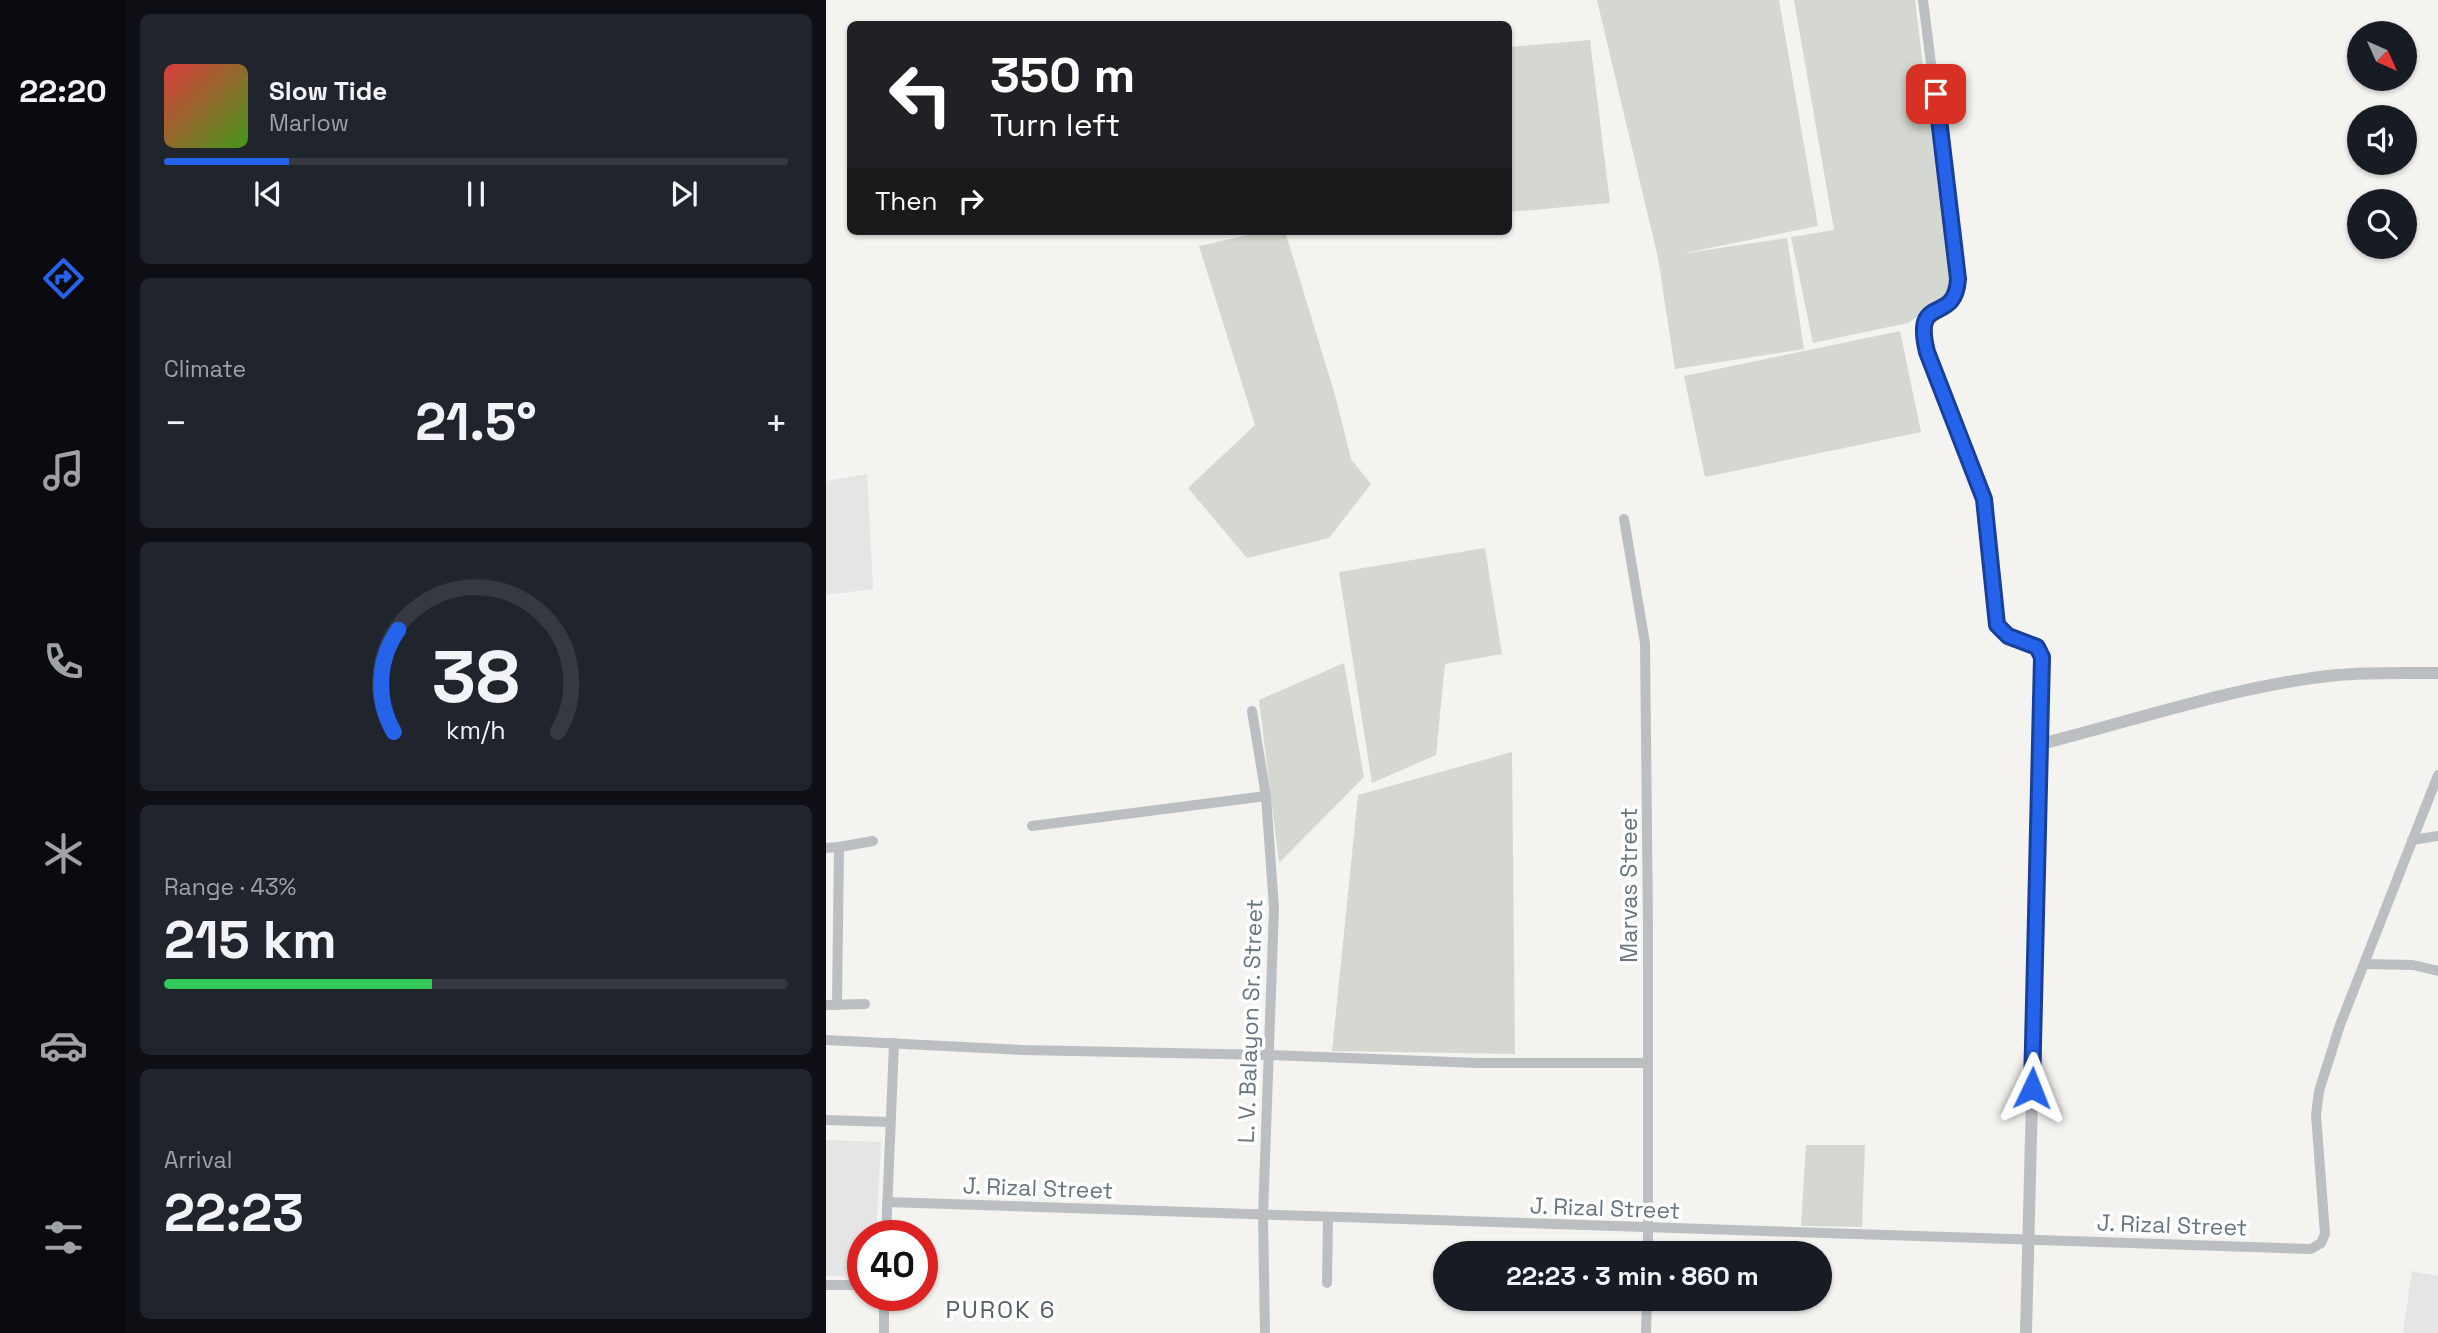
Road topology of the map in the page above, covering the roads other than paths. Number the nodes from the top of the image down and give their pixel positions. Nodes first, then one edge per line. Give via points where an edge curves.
1 (1923, 0) edge
2 (1624, 519) dead end
3 (2438, 673) edge
4 (1252, 711) dead end
5 (2040, 744) junction
6 (2438, 775) edge
7 (1266, 796) junction
8 (1032, 826) dead end
9 (2438, 836) edge
10 (2412, 840) junction
11 (873, 841) dead end
12 (839, 847) junction
13 (826, 848) edge
14 (2366, 964) junction
15 (2438, 971) edge
16 (865, 1004) dead end
17 (831, 1005) edge
18 (826, 1040) edge
19 (894, 1043) junction
20 (1269, 1055) junction
21 (1648, 1063) junction
22 (826, 1120) edge
23 (890, 1122) junction
24 (887, 1202) junction
25 (1263, 1215) junction
26 (1328, 1217) junction
27 (886, 1220) edge
28 (1648, 1229) junction
29 (2028, 1239) junction
30 (1648, 1241) edge
31 (1327, 1283) dead end
32 (826, 1285) edge
33 (847, 1285) edge
34 (884, 1311) edge
35 (1647, 1311) edge
36 (884, 1333) edge
37 (1265, 1333) edge
38 (1646, 1333) edge
39 (2026, 1333) edge

1 - 5 street via 1958,279 1956,296 1927,316 1923,333 1984,499 1997,625 2008,636 2037,647 2042,657
2 - 21 street, Marvas Street via 1645,643
3 - 5 street via 2367,673 2289,682
4 - 7 street, L. V. Balayon Sr. Street
5 - 29 street
6 - 10 street
7 - 8 street
7 - 20 street, L. V. Balayon Sr. Street via 1274,908
9 - 10 street
10 - 14 street
11 - 12 street
12 - 13 street
12 - 17 street
14 - 15 street via 2400,963
14 - 29 street, J. Rizal Street via 2319,1091 2316,1115 2325,1234 2321,1243 2311,1249
16 - 17 street
18 - 19 street
19 - 20 street
19 - 23 street
20 - 21 street via 1477,1063
20 - 25 street, L. V. Balayon Sr. Street
21 - 28 street, Marvas Street
22 - 23 street
23 - 24 street
24 - 25 street, J. Rizal Street
24 - 27 street
25 - 26 street, J. Rizal Street
25 - 37 street, L. V. Balayon Sr. Street
26 - 28 street, J. Rizal Street
26 - 31 street
28 - 29 street, J. Rizal Street
28 - 30 street, Marvas Street
29 - 39 street
32 - 33 street
34 - 36 street
35 - 38 street

